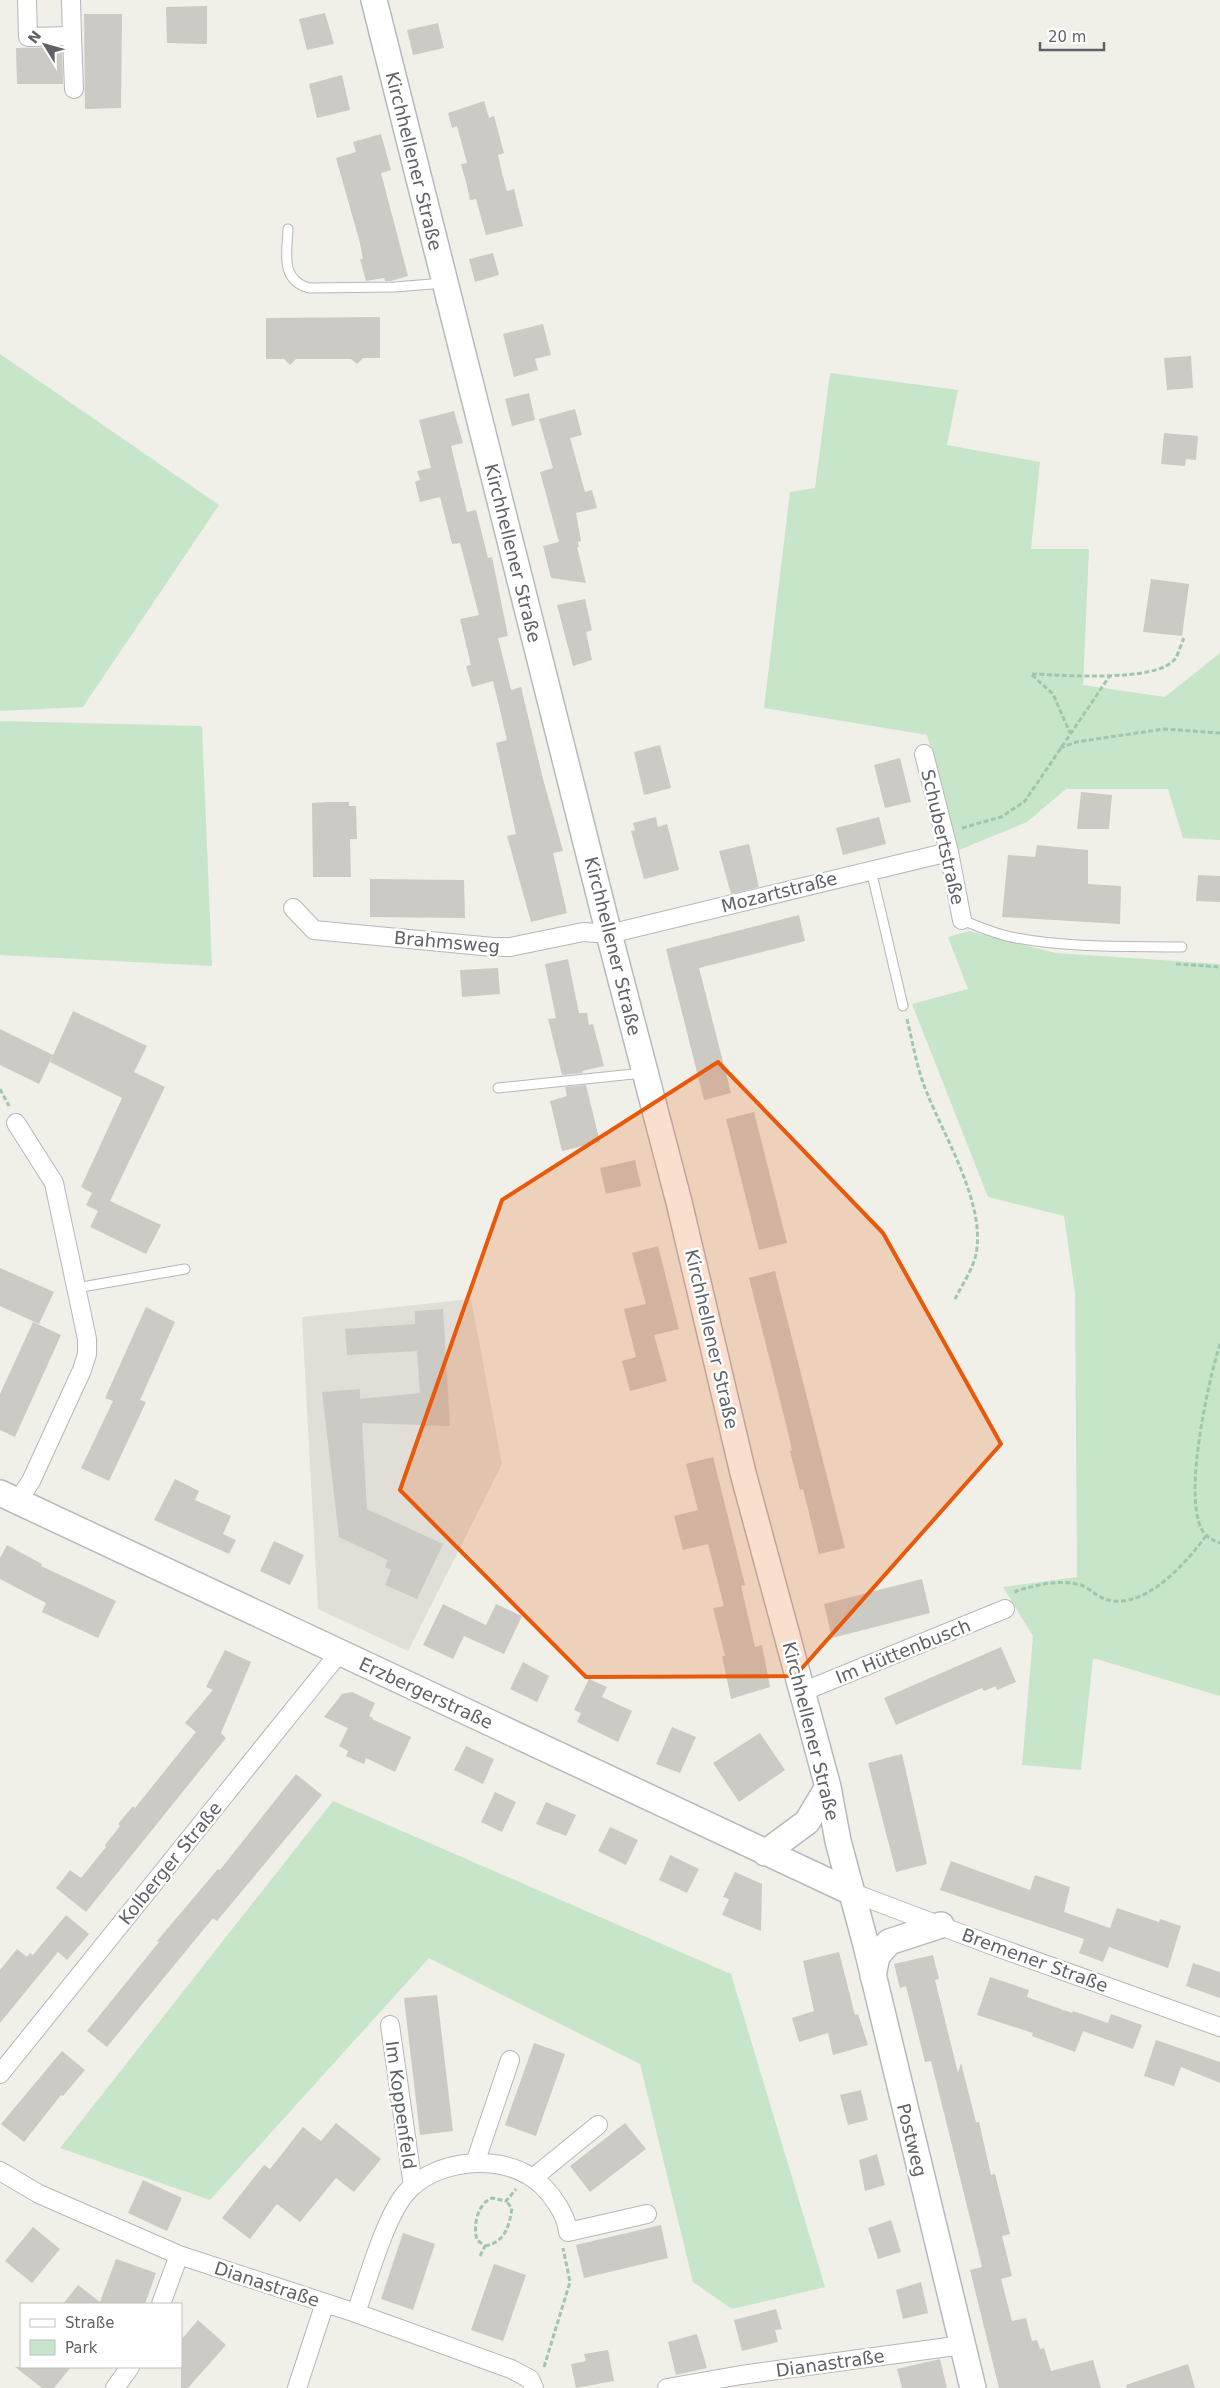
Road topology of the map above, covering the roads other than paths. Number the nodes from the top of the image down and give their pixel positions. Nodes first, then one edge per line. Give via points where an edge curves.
1 (26, 0) edge
2 (71, 0) edge
3 (374, 0) edge
4 (72, 36) junction
5 (74, 89) dead end
6 (288, 229) dead end
7 (445, 283) junction
8 (924, 754) dead end
9 (949, 852) junction
10 (871, 870) junction
11 (292, 908) dead end
12 (962, 920) joint
13 (609, 934) junction
14 (1182, 947) dead end
15 (903, 1006) road end
16 (646, 1073) junction
17 (498, 1088) dead end
18 (16, 1123) dead end
19 (185, 1269) dead end
20 (76, 1288) junction
21 (9, 1498) edge
22 (1005, 1609) road end
23 (340, 1652) junction
24 (802, 1692) junction
25 (828, 1786) junction
26 (765, 1852) junction
27 (851, 1892) junction
28 (941, 1925) junction
29 (873, 1976) junction
30 (390, 2024) dead end
31 (1220, 2027) edge
32 (510, 2060) dead end
33 (0, 2074) edge
34 (598, 2125) dead end
35 (475, 2163) junction
36 (0, 2171) edge
37 (530, 2176) junction
38 (412, 2186) junction
39 (647, 2214) dead end
40 (179, 2255) junction
41 (161, 2303) edge
42 (325, 2304) junction
43 (356, 2314) junction
44 (963, 2345) junction
45 (129, 2368) edge
46 (532, 2384) edge
47 (115, 2388) edge
48 (296, 2388) edge
49 (667, 2388) edge
50 (973, 2388) edge

1 - 4 street via 28,36
2 - 4 street
3 - 7 main road, Kirchhellener Straße
4 - 5 street
6 - 7 lane via 287,267 292,281 299,285 309,288 395,287
7 - 13 main road, Kirchhellener Straße
8 - 9 street, Schubertstraße
9 - 10 street, Mozartstraße
9 - 12 street, Schubertstraße
10 - 13 street, Mozartstraße
10 - 15 lane
11 - 13 street, Brahmsweg via 314,930 493,948 583,932
12 - 14 lane via 988,931 1028,940
13 - 16 main road, Kirchhellener Straße
16 - 17 lane
16 - 24 main road, Kirchhellener Straße
18 - 20 street via 54,1183
19 - 20 lane
20 - 21 street via 87,1354 31,1481
21 - 23 main road, Erzbergerstraße
22 - 24 street, Im Hüttenbusch
23 - 26 main road, Erzbergerstraße
23 - 33 street, Kolberger Straße
24 - 25 main road, Kirchhellener Straße
25 - 26 main road via 807,1822
25 - 27 main road, Kirchhellener Straße
26 - 27 main road, Erzbergerstraße
27 - 28 street, Bremener Straße
27 - 29 main road, Postweg
28 - 29 main road via 889,1942 880,1951
28 - 31 street, Bremener Straße via 991,1946
29 - 44 main road, Postweg
30 - 38 street, Im Koppenfeld
32 - 35 street
34 - 37 street
35 - 37 street, Im Koppenfeld via 505,2166
35 - 38 street, Im Koppenfeld via 445,2169
36 - 40 street, Dianastraße via 58,2203
37 - 39 street, Im Koppenfeld via 554,2199 568,2232
38 - 43 street, Im Koppenfeld via 389,2222
40 - 41 street
40 - 42 street, Dianastraße
42 - 43 street, Dianastraße
42 - 48 street
43 - 46 street, Dianastraße via 511,2369
44 - 49 street, Dianastraße
44 - 50 main road, Postweg
45 - 47 street

